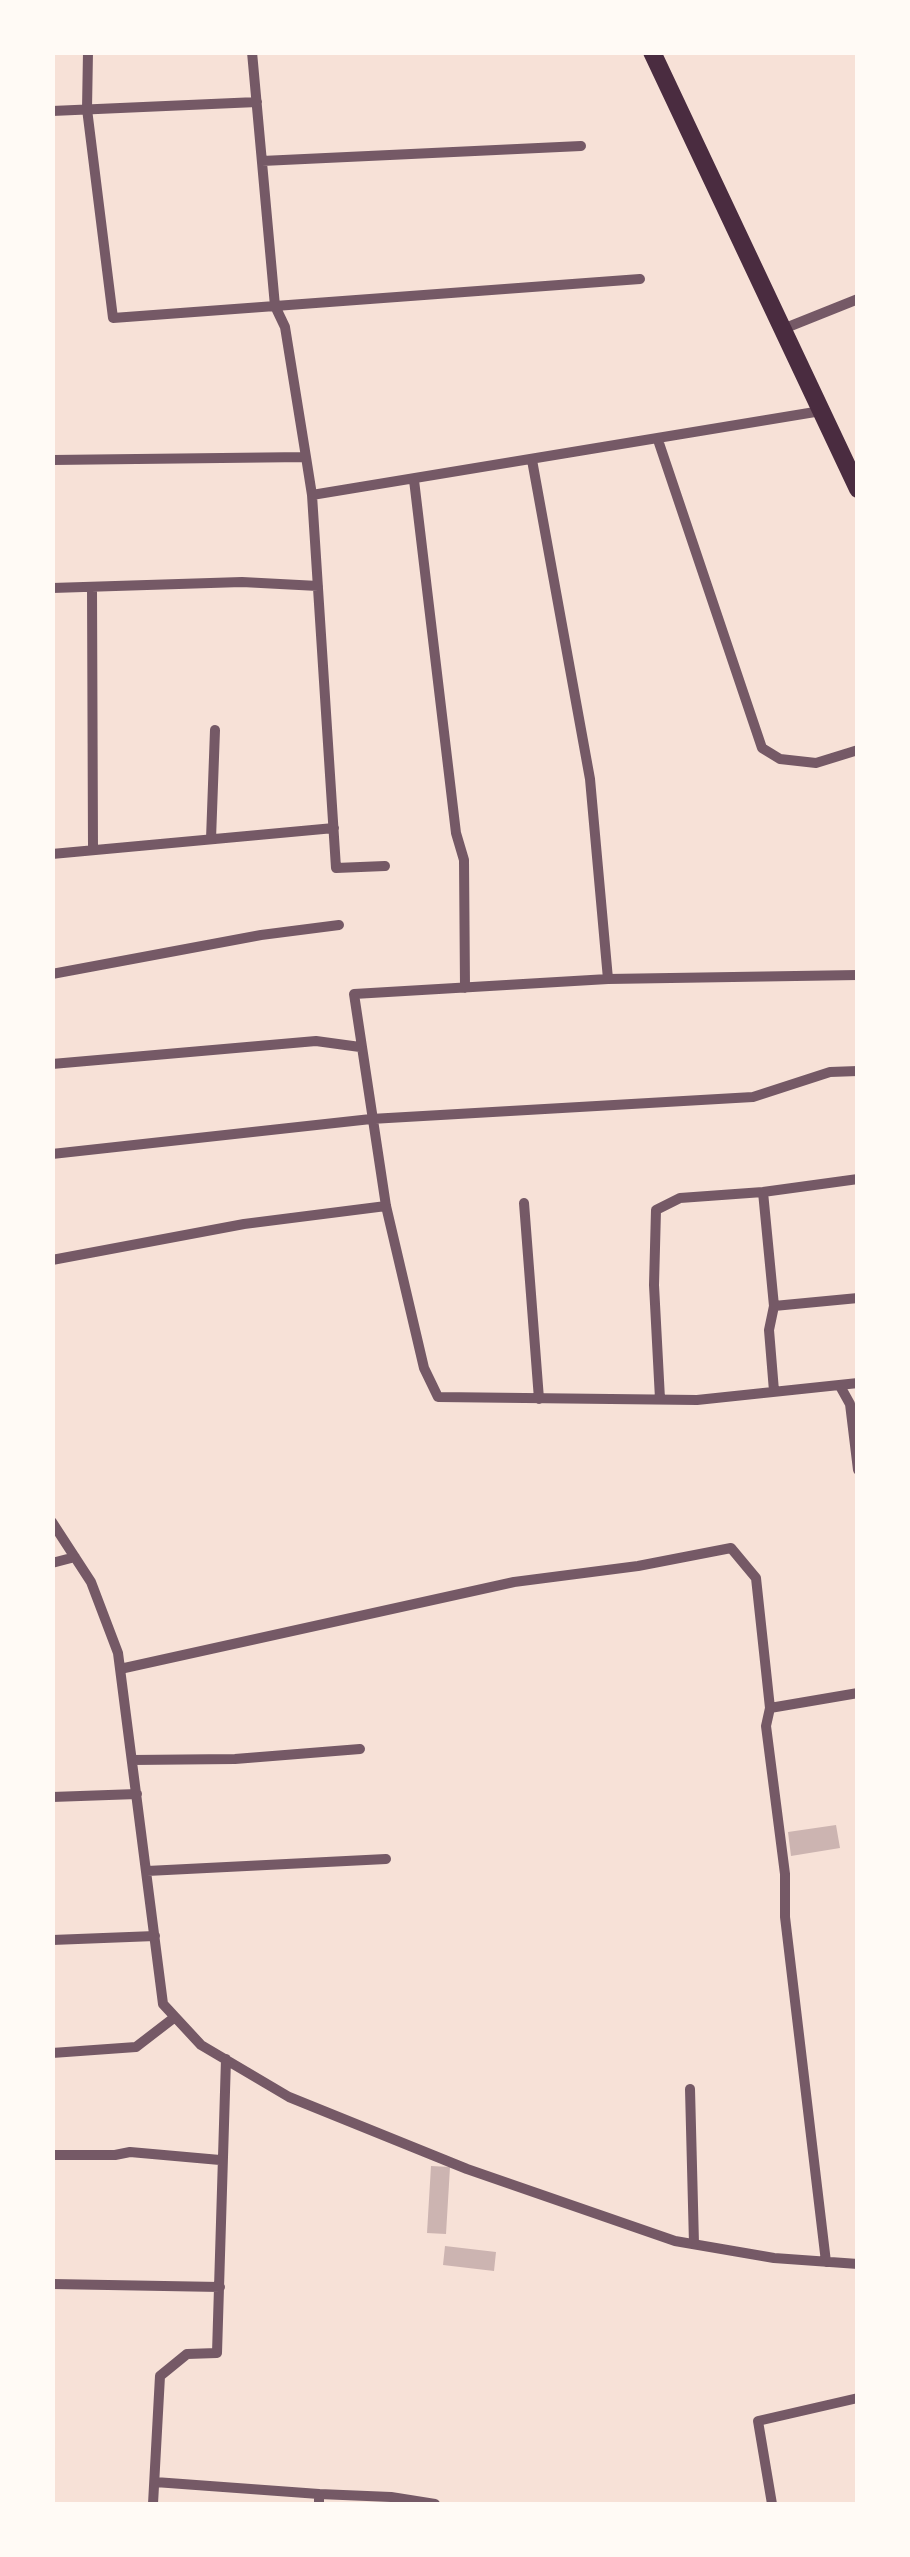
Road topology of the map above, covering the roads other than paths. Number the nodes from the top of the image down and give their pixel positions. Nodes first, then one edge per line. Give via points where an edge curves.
1 (88, 52) edge
2 (252, 52) edge
3 (652, 52) edge
4 (257, 102) junction
5 (87, 110) junction
6 (52, 111) edge
7 (581, 146) dead end
8 (262, 161) junction
9 (640, 280) dead end
10 (858, 299) edge
11 (275, 306) junction
12 (783, 330) junction
13 (821, 410) junction
14 (658, 440) junction
15 (306, 456) junction
16 (52, 460) edge
17 (532, 460) junction
18 (414, 480) junction
19 (858, 488) edge
20 (312, 495) junction
21 (318, 586) junction
22 (52, 588) edge
23 (92, 588) junction
24 (214, 730) dead end
25 (858, 750) edge
26 (334, 828) junction
27 (211, 839) junction
28 (93, 850) junction
29 (52, 854) edge
30 (384, 866) dead end
31 (339, 925) dead end
32 (52, 974) edge
33 (858, 975) edge
34 (608, 978) junction
35 (465, 988) junction
36 (360, 1047) junction
37 (52, 1064) edge
38 (858, 1070) edge
39 (371, 1119) junction
40 (52, 1154) edge
41 (858, 1179) edge
42 (763, 1192) junction
43 (524, 1202) dead end
44 (386, 1206) junction
45 (52, 1260) edge
46 (858, 1298) edge
47 (774, 1306) junction
48 (858, 1383) edge
49 (840, 1386) junction
50 (774, 1392) junction
51 (539, 1399) junction
52 (660, 1400) junction
53 (858, 1470) edge
54 (52, 1522) edge
55 (75, 1557) junction
56 (52, 1563) edge
57 (120, 1669) junction
58 (858, 1693) edge
59 (770, 1708) junction
60 (360, 1749) dead end
61 (132, 1760) junction
62 (137, 1794) junction
63 (52, 1798) edge
64 (386, 1859) dead end
65 (147, 1871) junction
66 (155, 1936) junction
67 (52, 1940) edge
68 (175, 2017) junction
69 (52, 2053) edge
70 (226, 2060) junction
71 (690, 2089) dead end
72 (52, 2155) edge
73 (220, 2160) junction
74 (694, 2244) junction
75 (826, 2262) junction
76 (858, 2264) edge
77 (52, 2284) edge
78 (220, 2287) junction
79 (858, 2398) edge
80 (155, 2482) junction
81 (319, 2499) edge
82 (153, 2504) edge
83 (435, 2504) edge
84 (772, 2504) edge

1 - 5 street
2 - 4 street
3 - 12 main road
4 - 5 street
4 - 8 street
5 - 6 street
5 - 11 street via 113,318
7 - 8 street
8 - 11 street
9 - 11 street
10 - 12 street
11 - 15 street via 285,327
12 - 13 main road
13 - 14 street
13 - 19 main road
14 - 17 street
14 - 25 street via 762,748 780,759 816,763
15 - 16 street
15 - 20 street
17 - 18 street
17 - 34 street via 590,779
18 - 20 street
18 - 35 street via 464,860
20 - 21 street
21 - 23 street
21 - 26 street
22 - 23 street
23 - 28 street
24 - 27 street
26 - 27 street
26 - 30 street via 336,868
27 - 28 street
28 - 29 street
31 - 32 street
33 - 34 street
34 - 35 street
35 - 36 street via 354,994
36 - 37 street via 316,1041
36 - 39 street
38 - 39 street via 830,1072 753,1098
39 - 40 street
39 - 44 street
41 - 42 street
42 - 47 street
42 - 52 street via 680,1198 656,1210
43 - 51 street
44 - 45 street
44 - 51 street via 424,1368 438,1397
46 - 47 street
47 - 50 street
48 - 49 street
49 - 50 street
49 - 53 street via 850,1404
50 - 52 street
51 - 52 street
54 - 55 street
55 - 56 street
55 - 57 street via 92,1582
57 - 59 street via 514,1582 731,1548 756,1578
57 - 61 street
58 - 59 street
59 - 75 street via 766,1726 785,1918
60 - 61 street
61 - 62 street
62 - 63 street
62 - 65 street
64 - 65 street
65 - 66 street
66 - 67 street
66 - 68 street via 162,2004
68 - 69 street via 136,2047
68 - 70 street
70 - 73 street
70 - 74 street via 289,2097 467,2168
71 - 74 street
72 - 73 street via 130,2152
73 - 78 street
74 - 75 street
75 - 76 street
77 - 78 street
78 - 80 street via 217,2353 186,2354 160,2376
79 - 84 street via 758,2422
80 - 81 street
80 - 82 street
81 - 83 street

